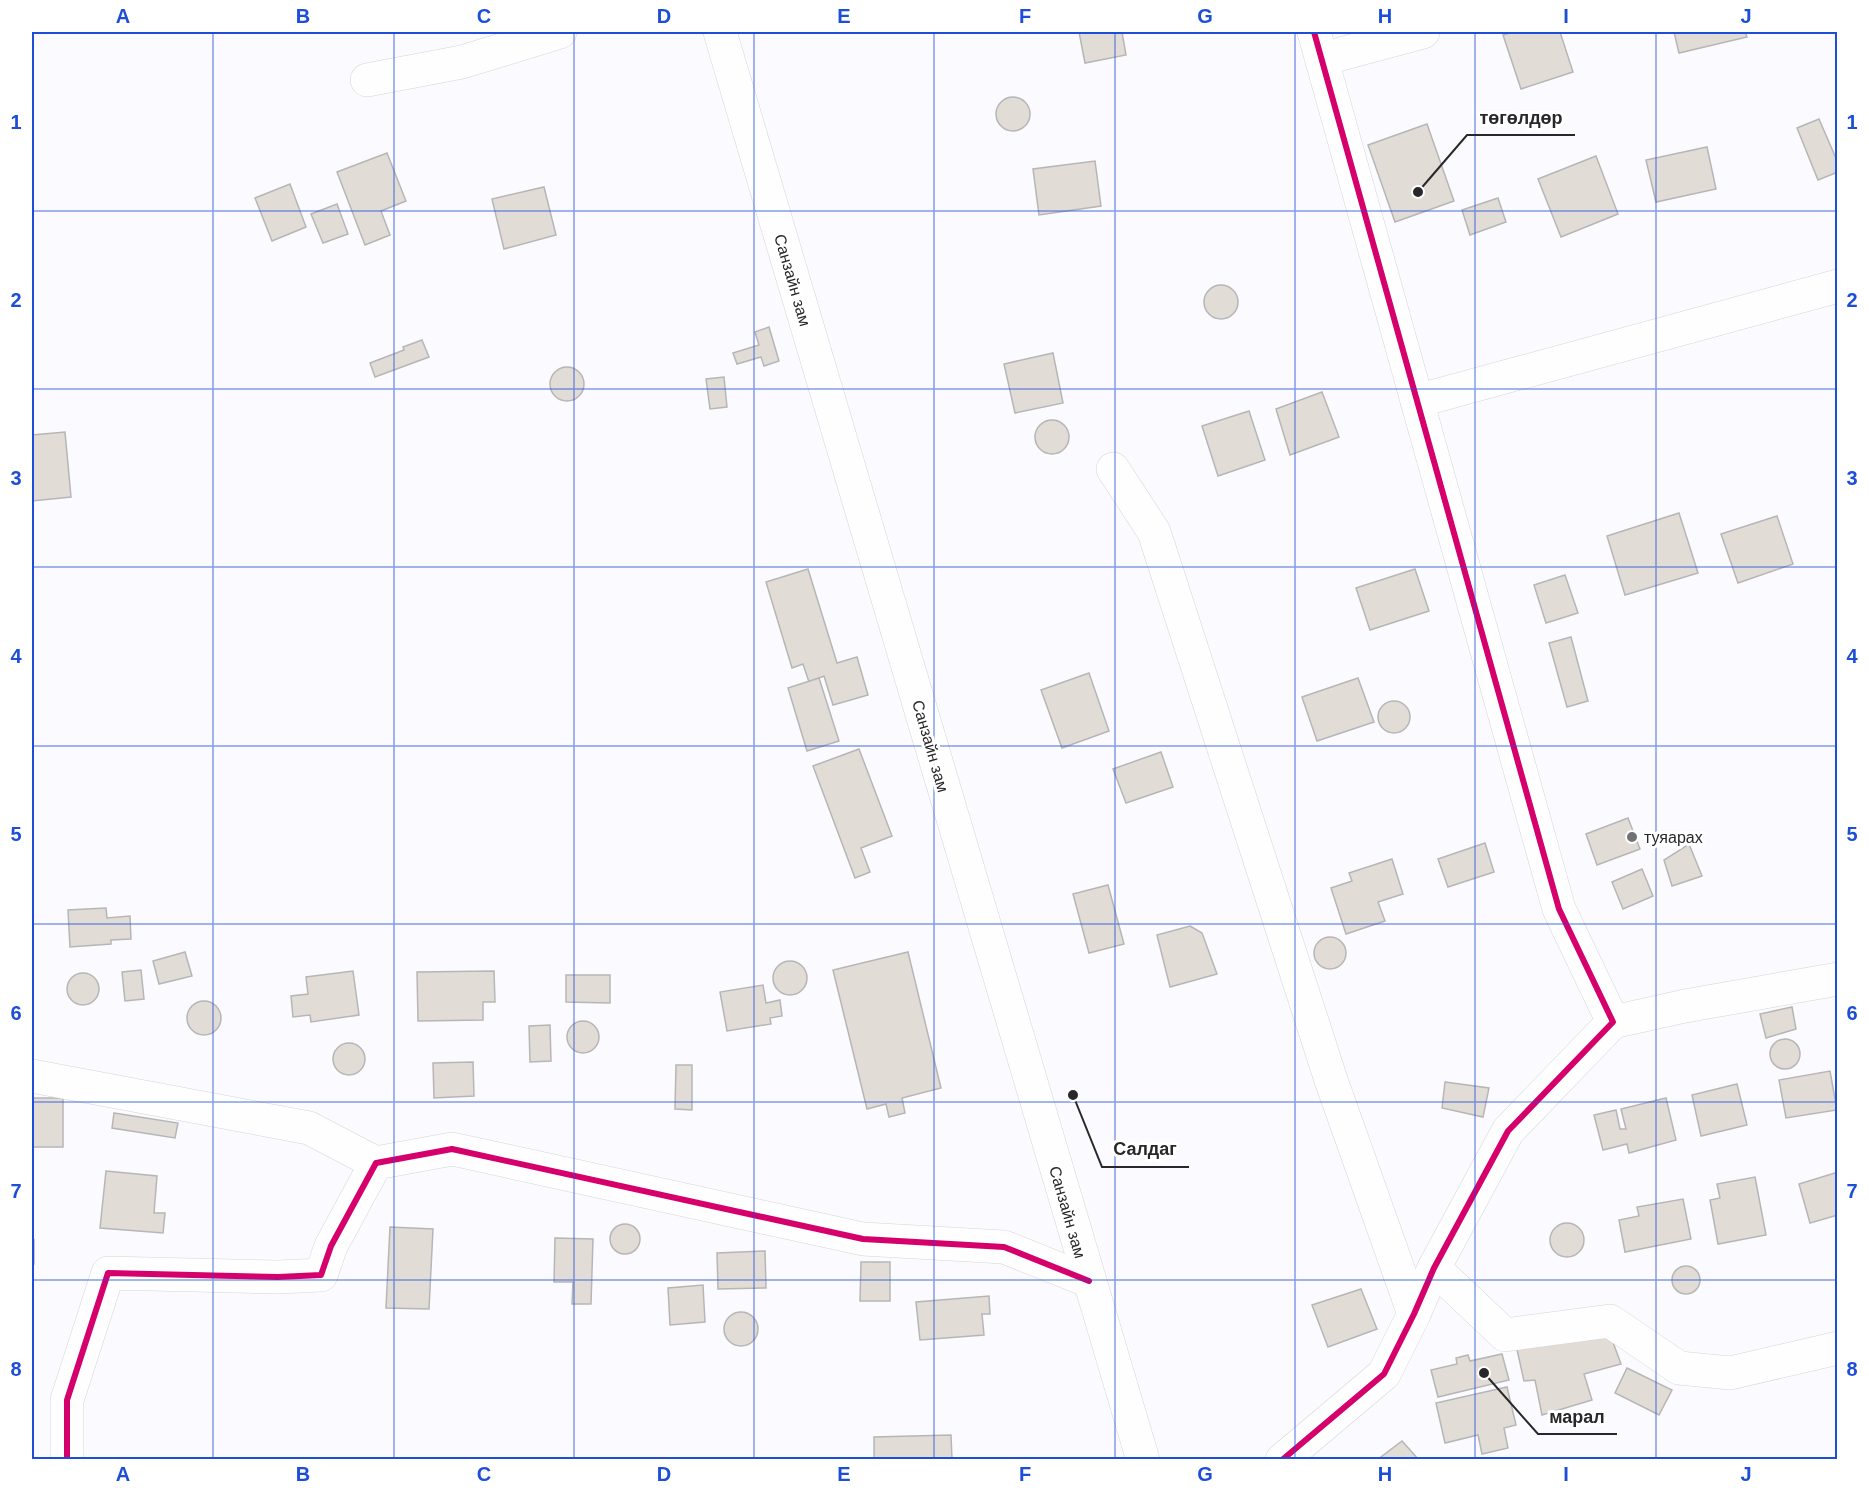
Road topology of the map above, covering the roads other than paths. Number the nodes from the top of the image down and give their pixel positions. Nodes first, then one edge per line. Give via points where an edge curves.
1 (560, 32) edge
2 (720, 32) edge
3 (1423, 32) edge
4 (1318, 45) edge
5 (367, 80) dead end
6 (1838, 286) edge
7 (1417, 401) junction
8 (1113, 469) dead end
9 (1838, 979) edge
10 (1613, 1022) junction
11 (32, 1076) edge
12 (376, 1163) junction
13 (1434, 1268) junction
14 (1089, 1281) junction
15 (1414, 1314) junction
16 (1838, 1348) edge
17 (67, 1460) edge
18 (1143, 1460) edge
19 (1282, 1460) edge

1 - 5 street via 462,62
2 - 14 street, Санзайн зам
3 - 4 street
4 - 7 street
6 - 7 street
7 - 10 street via 1559,909
8 - 15 street via 1154,532 1331,1080
9 - 10 street
10 - 13 street via 1508,1131
11 - 12 street via 309,1128
12 - 14 street via 452,1149 863,1239 1004,1247
12 - 17 street via 331,1246 321,1275 108,1272 67,1400
13 - 15 street
13 - 16 street via 1505,1335 1610,1320 1679,1368 1730,1373
14 - 18 street, Санзайн зам
15 - 19 street via 1384,1374

